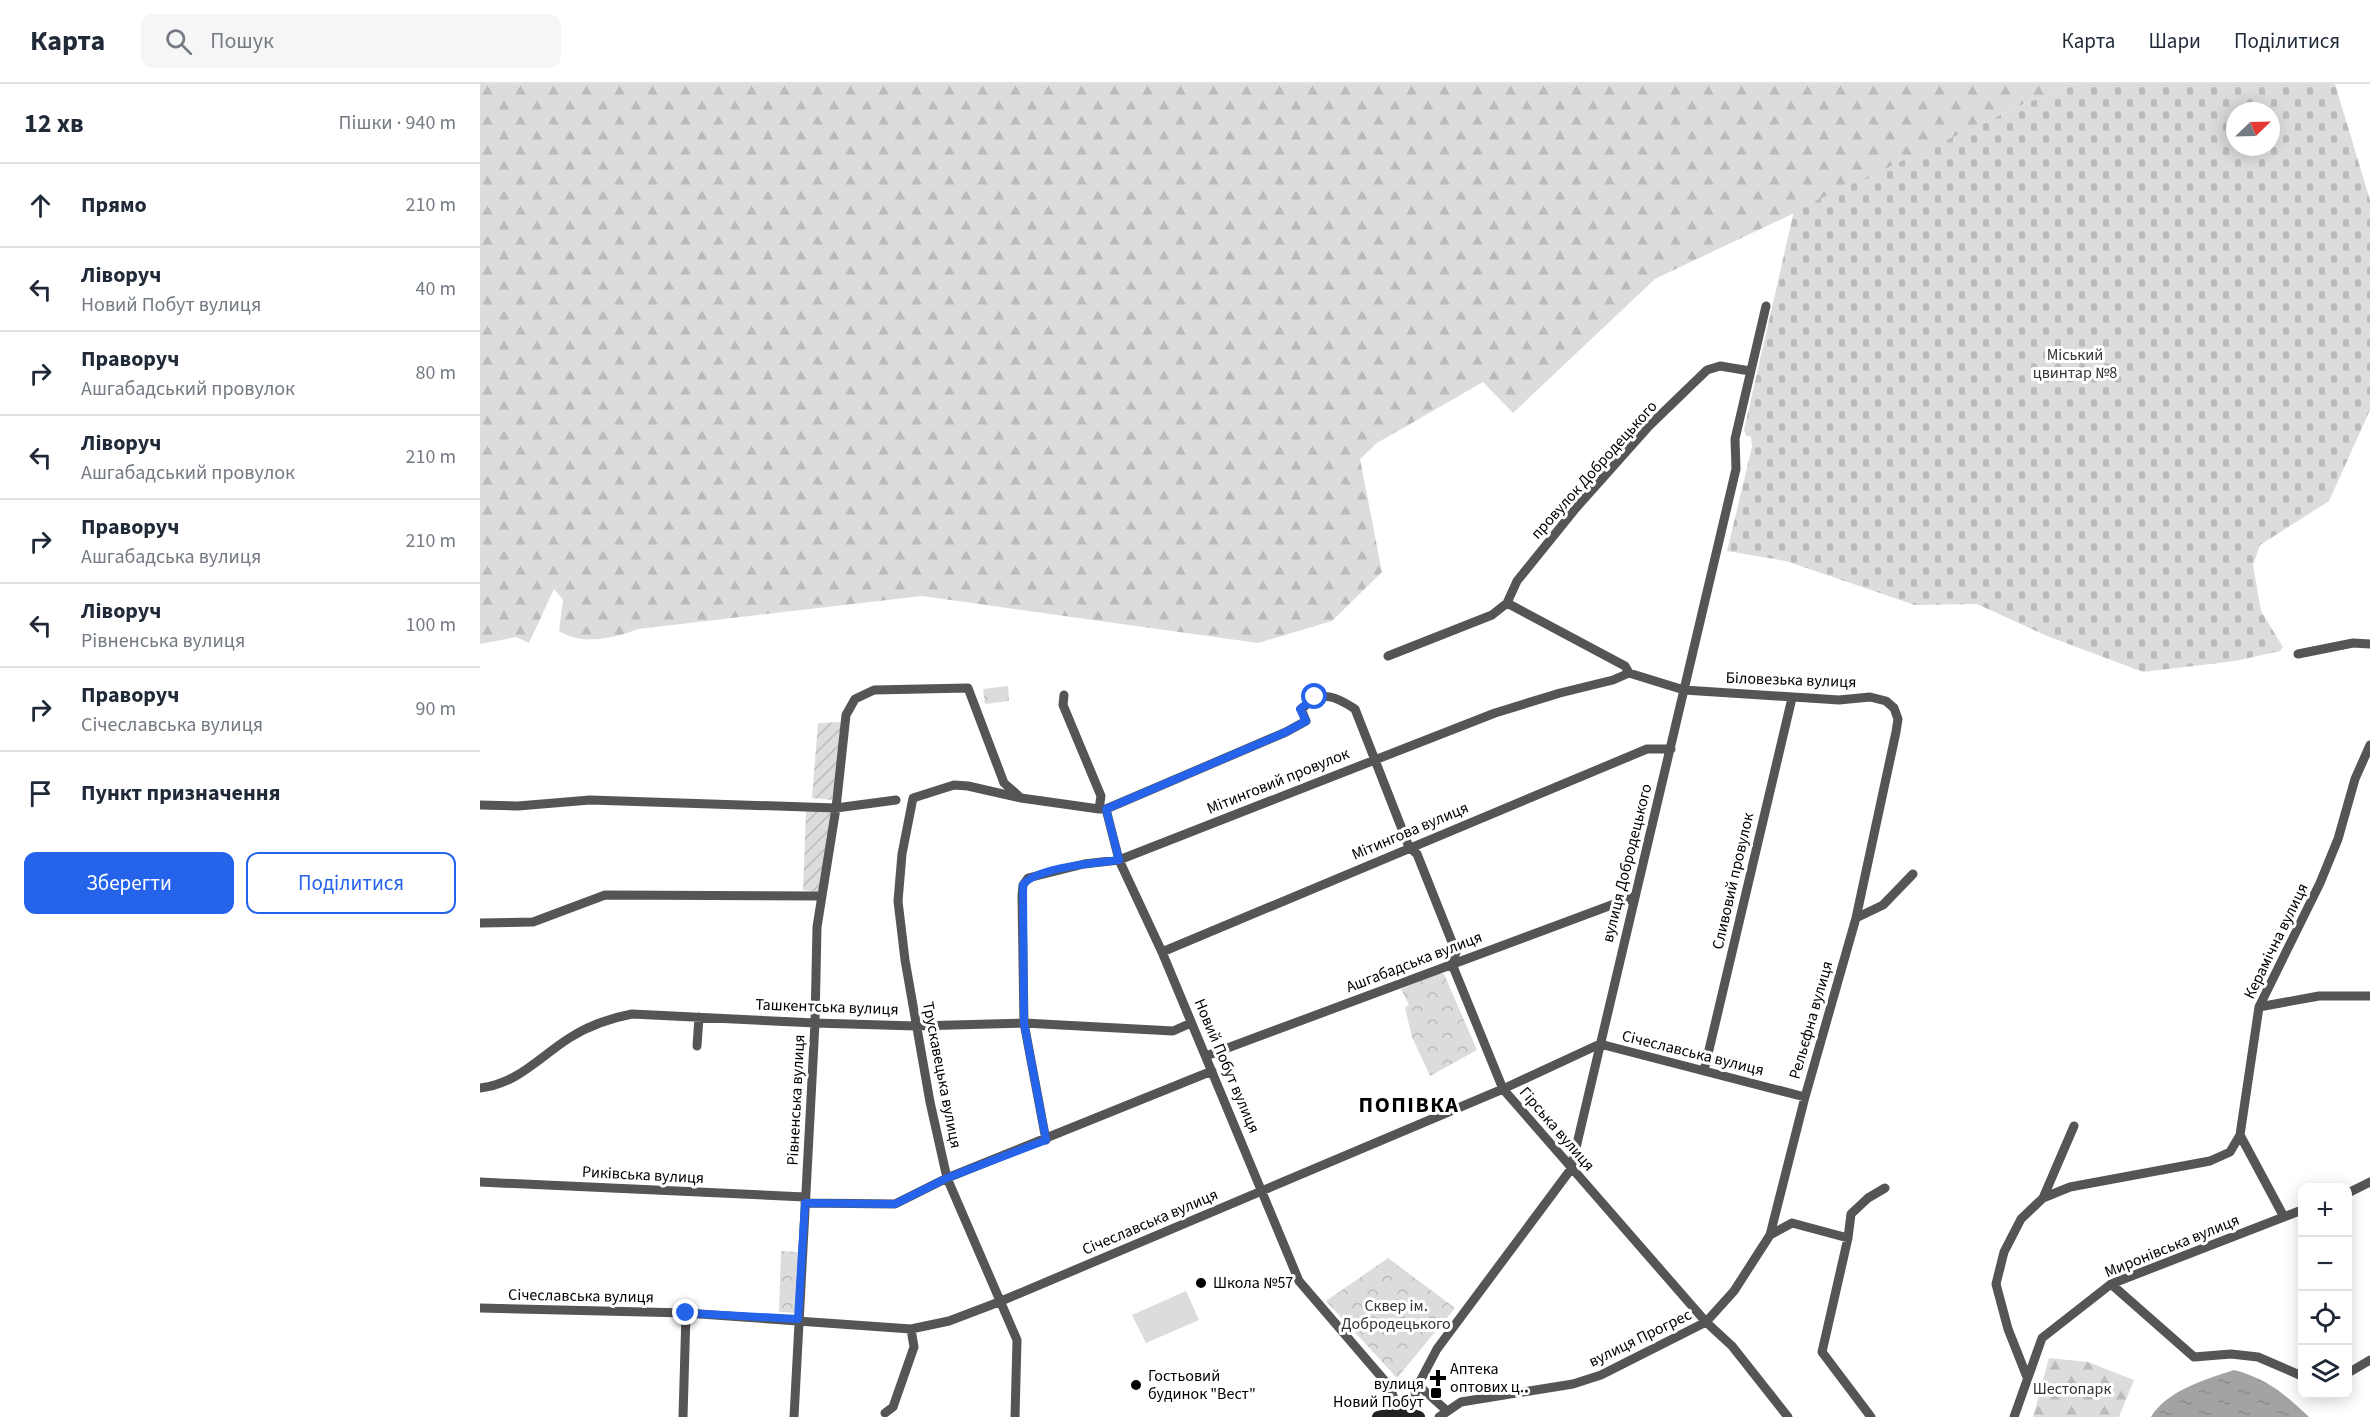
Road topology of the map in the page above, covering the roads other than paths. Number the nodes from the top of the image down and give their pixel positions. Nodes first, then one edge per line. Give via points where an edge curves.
1 (1766, 306) dead end
2 (1750, 371) junction
3 (1507, 603) junction
4 (2370, 644) edge
5 (2298, 654) dead end
6 (1388, 656) dead end
7 (1629, 673) junction
8 (1684, 690) junction
9 (1064, 695) dead end
10 (1792, 698) junction
11 (1894, 708) joint
12 (1671, 749) junction
13 (2369, 751) edge
14 (1374, 760) junction
15 (1021, 798) junction
16 (896, 800) dead end
17 (480, 805) edge
18 (836, 808) junction
19 (1103, 809) junction
20 (1409, 847) junction
21 (1119, 860) junction
22 (1913, 874) dead end
23 (822, 896) junction
24 (1634, 897) junction
25 (1856, 918) junction
26 (480, 923) edge
27 (1162, 952) junction
28 (1452, 964) junction
29 (2370, 996) edge
30 (2259, 1008) junction
31 (699, 1017) junction
32 (815, 1023) junction
33 (1024, 1023) junction
34 (1191, 1023) junction
35 (916, 1026) junction
36 (1600, 1044) junction
37 (697, 1046) dead end
38 (1206, 1056) junction
39 (1212, 1071) junction
40 (1704, 1071) junction
41 (480, 1088) edge
42 (1503, 1089) junction
43 (1804, 1097) junction
44 (2074, 1126) dead end
45 (2240, 1135) junction
46 (1046, 1140) junction
47 (1571, 1169) junction
48 (947, 1178) junction
49 (480, 1182) edge
50 (2370, 1182) edge
51 (1885, 1188) dead end
52 (1261, 1191) junction
53 (2352, 1191) edge
54 (2043, 1198) junction
55 (805, 1200) junction
56 (2298, 1212) edge
57 (2284, 1217) junction
58 (1770, 1235) junction
59 (1848, 1238) junction
60 (2111, 1284) junction
61 (999, 1302) junction
62 (480, 1308) edge
63 (686, 1313) junction
64 (798, 1319) junction
65 (1706, 1322) junction
66 (911, 1329) junction
67 (2370, 1360) edge
68 (2352, 1371) edge
69 (2298, 1375) edge
70 (2027, 1377) junction
71 (1418, 1384) junction
72 (885, 1413) dead end
73 (1442, 1413) edge
74 (1409, 1414) edge
75 (1784, 1416) edge
76 (683, 1417) edge
77 (794, 1417) edge
78 (1015, 1417) edge
79 (1378, 1417) edge
80 (1871, 1417) edge
81 (2014, 1417) edge

1 - 2 street, вулиця Добродецького
2 - 3 street, провулок Добродецького via 1720,366 1707,370 1649,426 1576,508 1517,581
2 - 8 street, вулиця Добродецького via 1735,439 1736,469
3 - 6 street via 1492,615
3 - 7 street, Біловезька вулиця via 1625,666
4 - 5 street via 2353,643
7 - 8 street, Біловезька вулиця
7 - 14 street, Мітинговий провулок via 1496,713
8 - 10 street, Біловезька вулиця
8 - 12 street, вулиця Добродецького
9 - 19 street, Новий Побут вулиця via 1063,705
10 - 11 street, Біловезька вулиця via 1870,697 1886,701
10 - 40 street, Сливовий провулок
11 - 25 street, Рельєфна вулиця via 1898,719 1896,732
12 - 20 street, Мітингова вулиця via 1647,749
12 - 24 street, вулиця Добродецького
13 - 30 street, Керамічна вулиця via 2355,779 2338,839 2320,883
14 - 19 street, Гірська вулиця via 1354,709 1342,701 1315,697 1300,709 1306,721 1286,732
14 - 20 street, Гірська вулиця
14 - 21 street, Мітинговий провулок
15 - 18 street, Рівненська вулиця via 1004,783 968,688 874,690 855,699 846,715
15 - 19 street
15 - 35 street, Трускавецька вулиця via 954,785 913,798 898,901
16 - 18 street
17 - 18 street via 590,800
18 - 23 street, Рівненська вулиця
19 - 21 street, Новий Побут вулиця
20 - 27 street, Мітингова вулиця
20 - 28 street, Гірська вулиця via 1417,854 1456,952
21 - 27 street, Новий Побут вулиця
21 - 33 street, Мітинговий провулок via 1047,873 1028,878 1023,885
22 - 25 street via 1883,905
23 - 26 street via 605,895 534,922
23 - 32 street, Рівненська вулиця via 817,927
24 - 28 street, Ашгабадська вулиця
24 - 36 street, вулиця Добродецького
25 - 43 street, Рельєфна вулиця
27 - 34 street, Новий Побут вулиця
28 - 38 street, Ашгабадська вулиця
28 - 42 street, Гірська вулиця
29 - 30 street via 2319,996
30 - 45 street, Керамічна вулиця
31 - 32 street, Ташкентська вулиця
31 - 37 street
31 - 41 street, Ташкентська вулиця via 632,1014 608,1019 572,1036 513,1079
32 - 35 street, Ташкентська вулиця
32 - 55 street, Рівненська вулиця
33 - 34 street, Ташкентська вулиця via 1173,1031
33 - 35 street, Ташкентська вулиця
33 - 46 street
34 - 38 street, Новий Побут вулиця
35 - 48 street, Трускавецька вулиця
36 - 40 street, Січеславська вулиця
36 - 42 street, Січеславська вулиця
36 - 47 street, вулиця Добродецького
38 - 39 street, Новий Побут вулиця
39 - 46 street
39 - 52 street, Новий Побут вулиця
40 - 43 street, Січеславська вулиця
42 - 47 street, Гірська вулиця
42 - 52 street, Січеславська вулиця
43 - 58 street, Рельєфна вулиця
44 - 54 street
45 - 54 street via 2230,1152 2210,1161 2070,1187
45 - 57 street
46 - 48 street
47 - 65 street, Гірська вулиця
47 - 71 street, вулиця Добродецького via 1474,1297
48 - 55 street via 895,1204
48 - 61 street, Трускавецька вулиця
49 - 55 street, Риківська вулиця
50 - 53 street
51 - 59 street via 1851,1214
52 - 61 street, Січеславська вулиця
52 - 74 street, Новий Побут вулиця via 1305,1291
54 - 70 street via 2021,1219 2004,1252 1996,1284
55 - 64 street, Рівненська вулиця
56 - 57 street, Миронівська вулиця
57 - 60 street, Миронівська вулиця
58 - 59 street via 1792,1223
58 - 65 street, Рельєфна вулиця via 1734,1291
59 - 80 street via 1822,1352
60 - 69 street via 2194,1357 2258,1357
60 - 70 street, Миронівська вулиця via 2042,1338
61 - 66 street, Січеславська вулиця via 949,1321
61 - 78 street, Трускавецька вулиця via 1017,1340
62 - 63 street, Січеславська вулиця
63 - 64 street, Січеславська вулиця
63 - 76 street
64 - 66 street, Січеславська вулиця
64 - 77 street, Рівненська вулиця
65 - 73 street, вулиця Прогрес via 1601,1376 1461,1402
65 - 75 street, Гірська вулиця via 1732,1346
66 - 72 street via 914,1347 893,1407
67 - 68 street
70 - 81 street, Миронівська вулиця
71 - 73 street
71 - 74 street, вулиця Добродецького
74 - 79 main road

